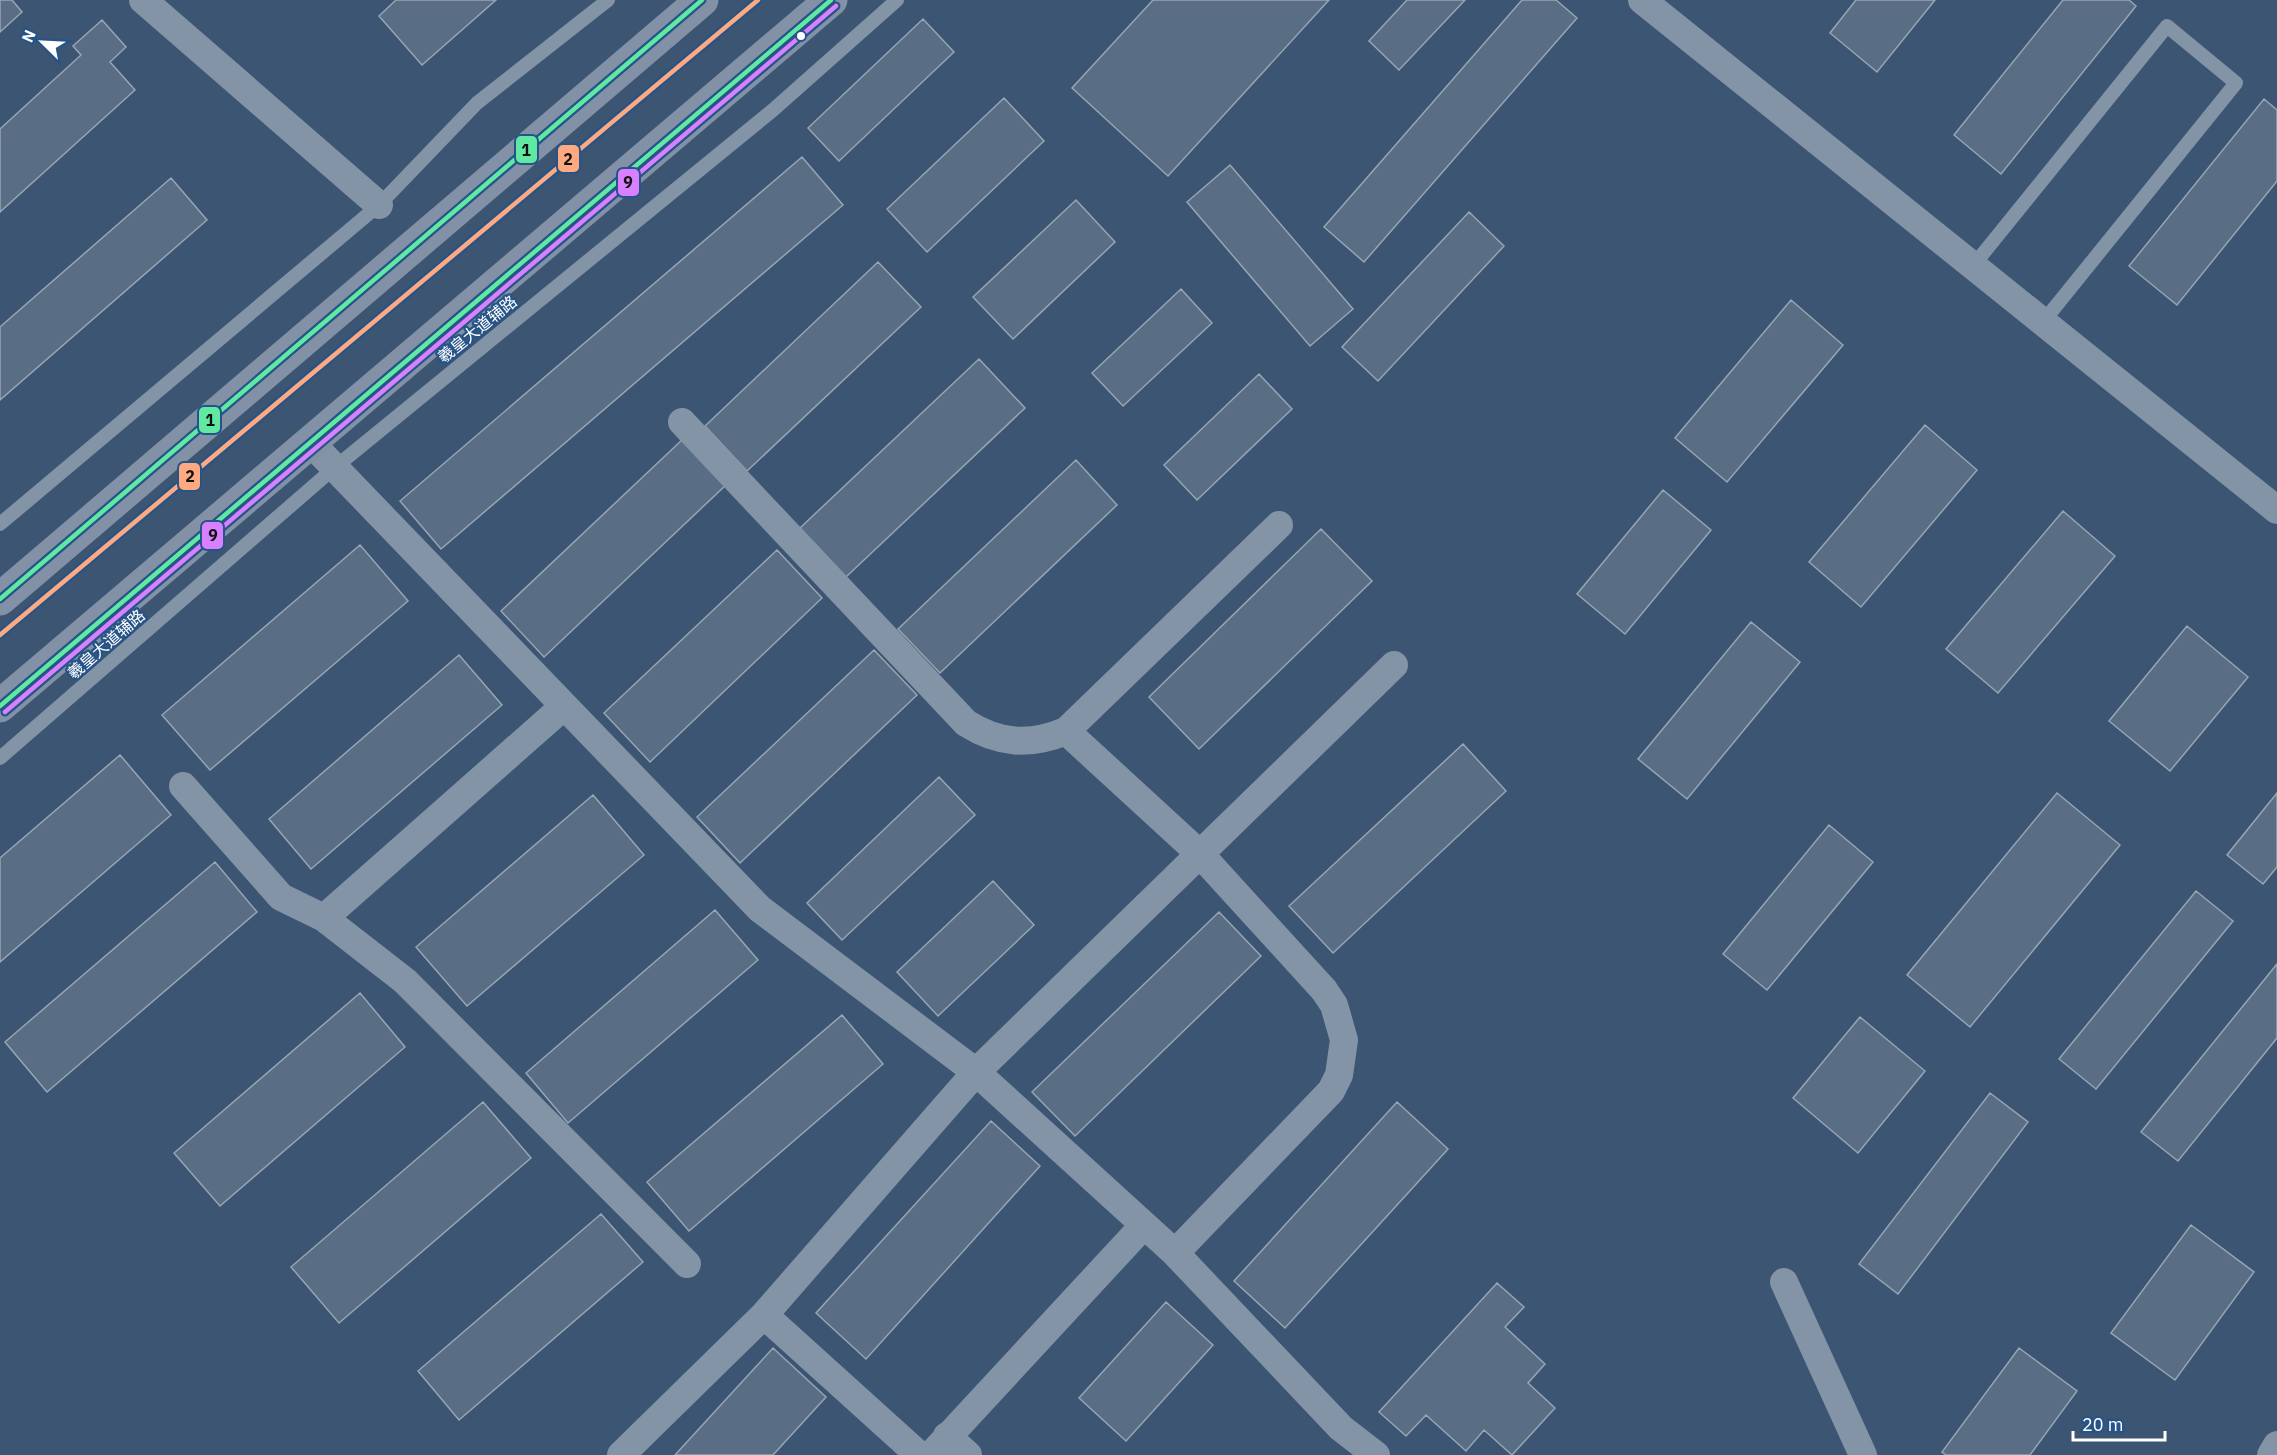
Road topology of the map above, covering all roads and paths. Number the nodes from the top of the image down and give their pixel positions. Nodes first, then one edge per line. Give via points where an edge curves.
1 (143, 0) edge
2 (608, 0) edge
3 (702, 0) edge
4 (831, 0) edge
5 (897, 0) edge
6 (1642, 0) edge
7 (379, 205) junction
8 (1973, 266) junction
9 (2043, 322) junction
10 (682, 422) dead end
11 (311, 443) junction
12 (333, 469) junction
13 (2277, 510) edge
14 (0, 524) edge
15 (1279, 525) dead end
16 (0, 599) edge
17 (1394, 665) dead end
18 (0, 706) edge
19 (563, 706) junction
20 (1066, 731) junction
21 (0, 758) edge
22 (183, 786) dead end
23 (1200, 854) junction
24 (324, 918) junction
25 (976, 1072) junction
26 (1144, 1225) junction
27 (1175, 1254) junction
28 (687, 1264) dead end
29 (1784, 1282) dead end
30 (764, 1314) junction
31 (2277, 1444) edge
32 (939, 1445) edge
33 (621, 1455) edge
34 (919, 1455) edge
35 (968, 1455) edge
36 (1376, 1455) edge
37 (1863, 1455) edge
38 (2271, 1455) edge

1 - 7 street
2 - 7 lane via 477,103
3 - 16 main road
4 - 11 main road
5 - 12 lane, 羲皇大道辅路 via 773,110
6 - 8 street
7 - 14 lane
8 - 9 street
8 - 9 lane via 2167,27 2176,33 2236,83
9 - 13 street
10 - 20 street via 966,723 980,732 1012,741 1031,742
11 - 12 street
11 - 18 main road
12 - 19 street
12 - 21 lane, 羲皇大道辅路
15 - 20 street
17 - 23 street
19 - 24 street
19 - 25 street via 760,909
20 - 23 street
22 - 24 street via 281,897
23 - 25 street
23 - 27 street via 1324,990 1341,1022 1343,1058 1339,1075 1320,1105
24 - 28 street via 405,981
25 - 26 street
25 - 30 street
26 - 27 street
26 - 32 street
27 - 36 street via 1341,1428
29 - 37 street
30 - 33 street
30 - 34 street
31 - 38 street
32 - 35 street

